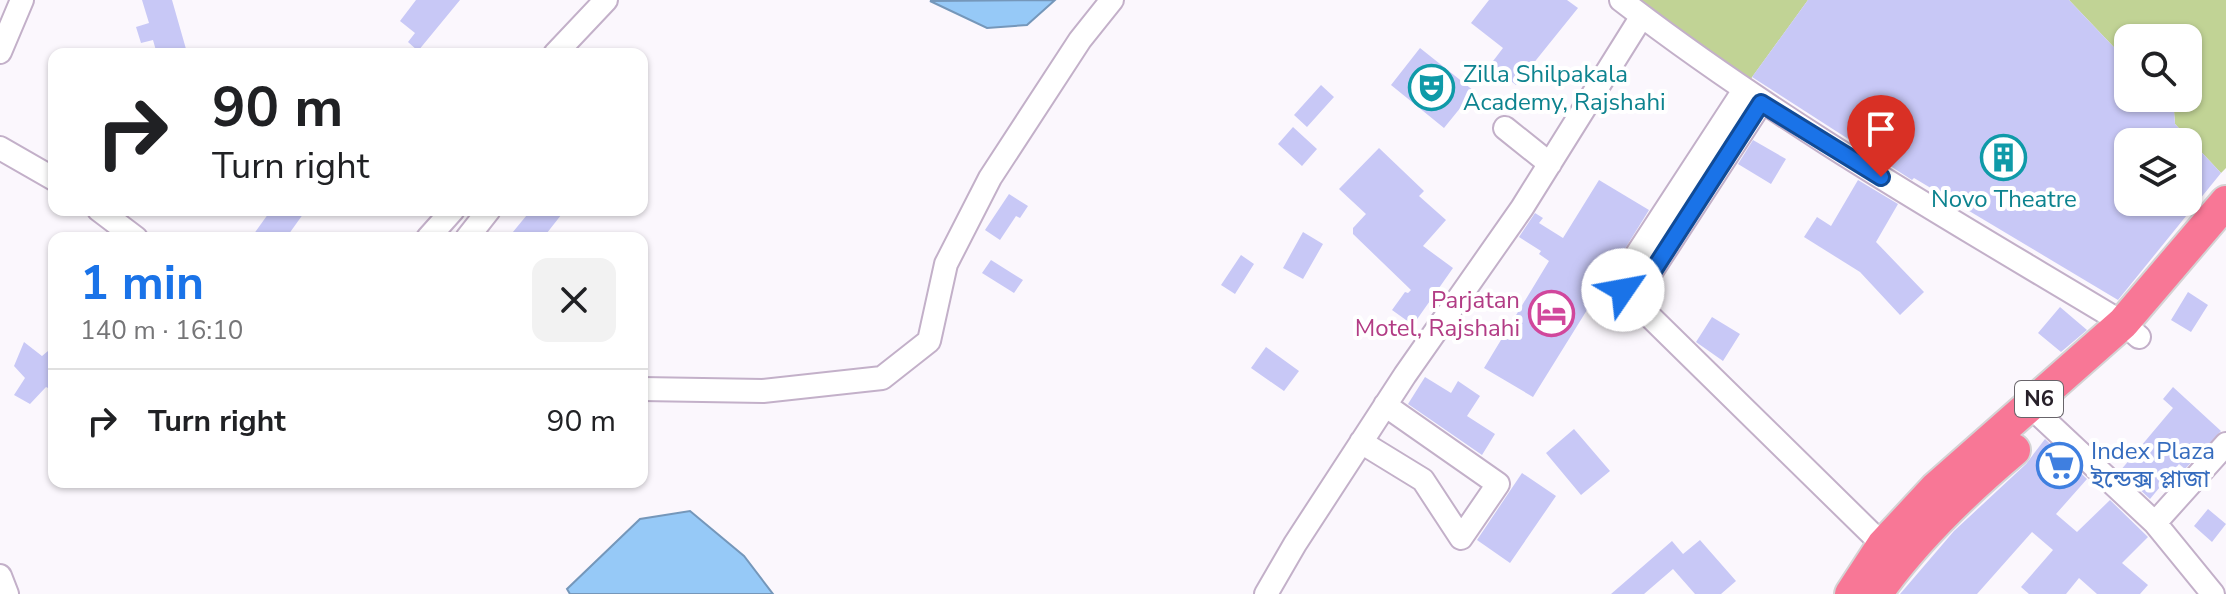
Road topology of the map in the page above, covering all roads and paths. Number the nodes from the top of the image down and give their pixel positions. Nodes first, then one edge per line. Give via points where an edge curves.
1 (22, 0) edge
2 (606, 0) edge
3 (1112, 0) edge
4 (1621, 0) edge
5 (1642, 16) junction
6 (561, 48) edge
7 (0, 52) edge
8 (1752, 96) junction
9 (1505, 128) dead end
10 (0, 148) edge
11 (1550, 164) junction
12 (48, 176) edge
13 (2226, 202) edge
14 (107, 216) edge
15 (448, 216) edge
16 (484, 216) edge
17 (128, 232) edge
18 (433, 232) edge
19 (472, 232) edge
20 (2226, 234) edge
21 (2131, 330) junction
22 (648, 389) edge
23 (1385, 405) junction
24 (2039, 414) junction
25 (1361, 442) junction
26 (2226, 444) edge
27 (2155, 523) junction
28 (1883, 545) junction
29 (0, 576) edge
30 (7, 594) edge
31 (1266, 594) edge
32 (1851, 594) edge
33 (1876, 594) edge
34 (2213, 594) edge

1 - 7 street
2 - 6 street
3 - 22 street via 990,178 946,264 929,341 882,378 763,391
4 - 5 street
5 - 8 street
5 - 11 street
8 - 21 street
8 - 28 street via 1631,282
9 - 11 street
10 - 12 street
11 - 23 street
13 - 21 highway, N6
14 - 17 street
15 - 18 street
16 - 19 street
20 - 21 highway, N6
21 - 24 highway, N6
23 - 25 street
23 - 25 street via 1498,484 1461,538 1423,480
24 - 27 street
24 - 28 highway, N6 via 1936,488
24 - 33 highway, N6
25 - 31 street
26 - 27 street
27 - 34 street
28 - 32 highway, N6
29 - 30 street

